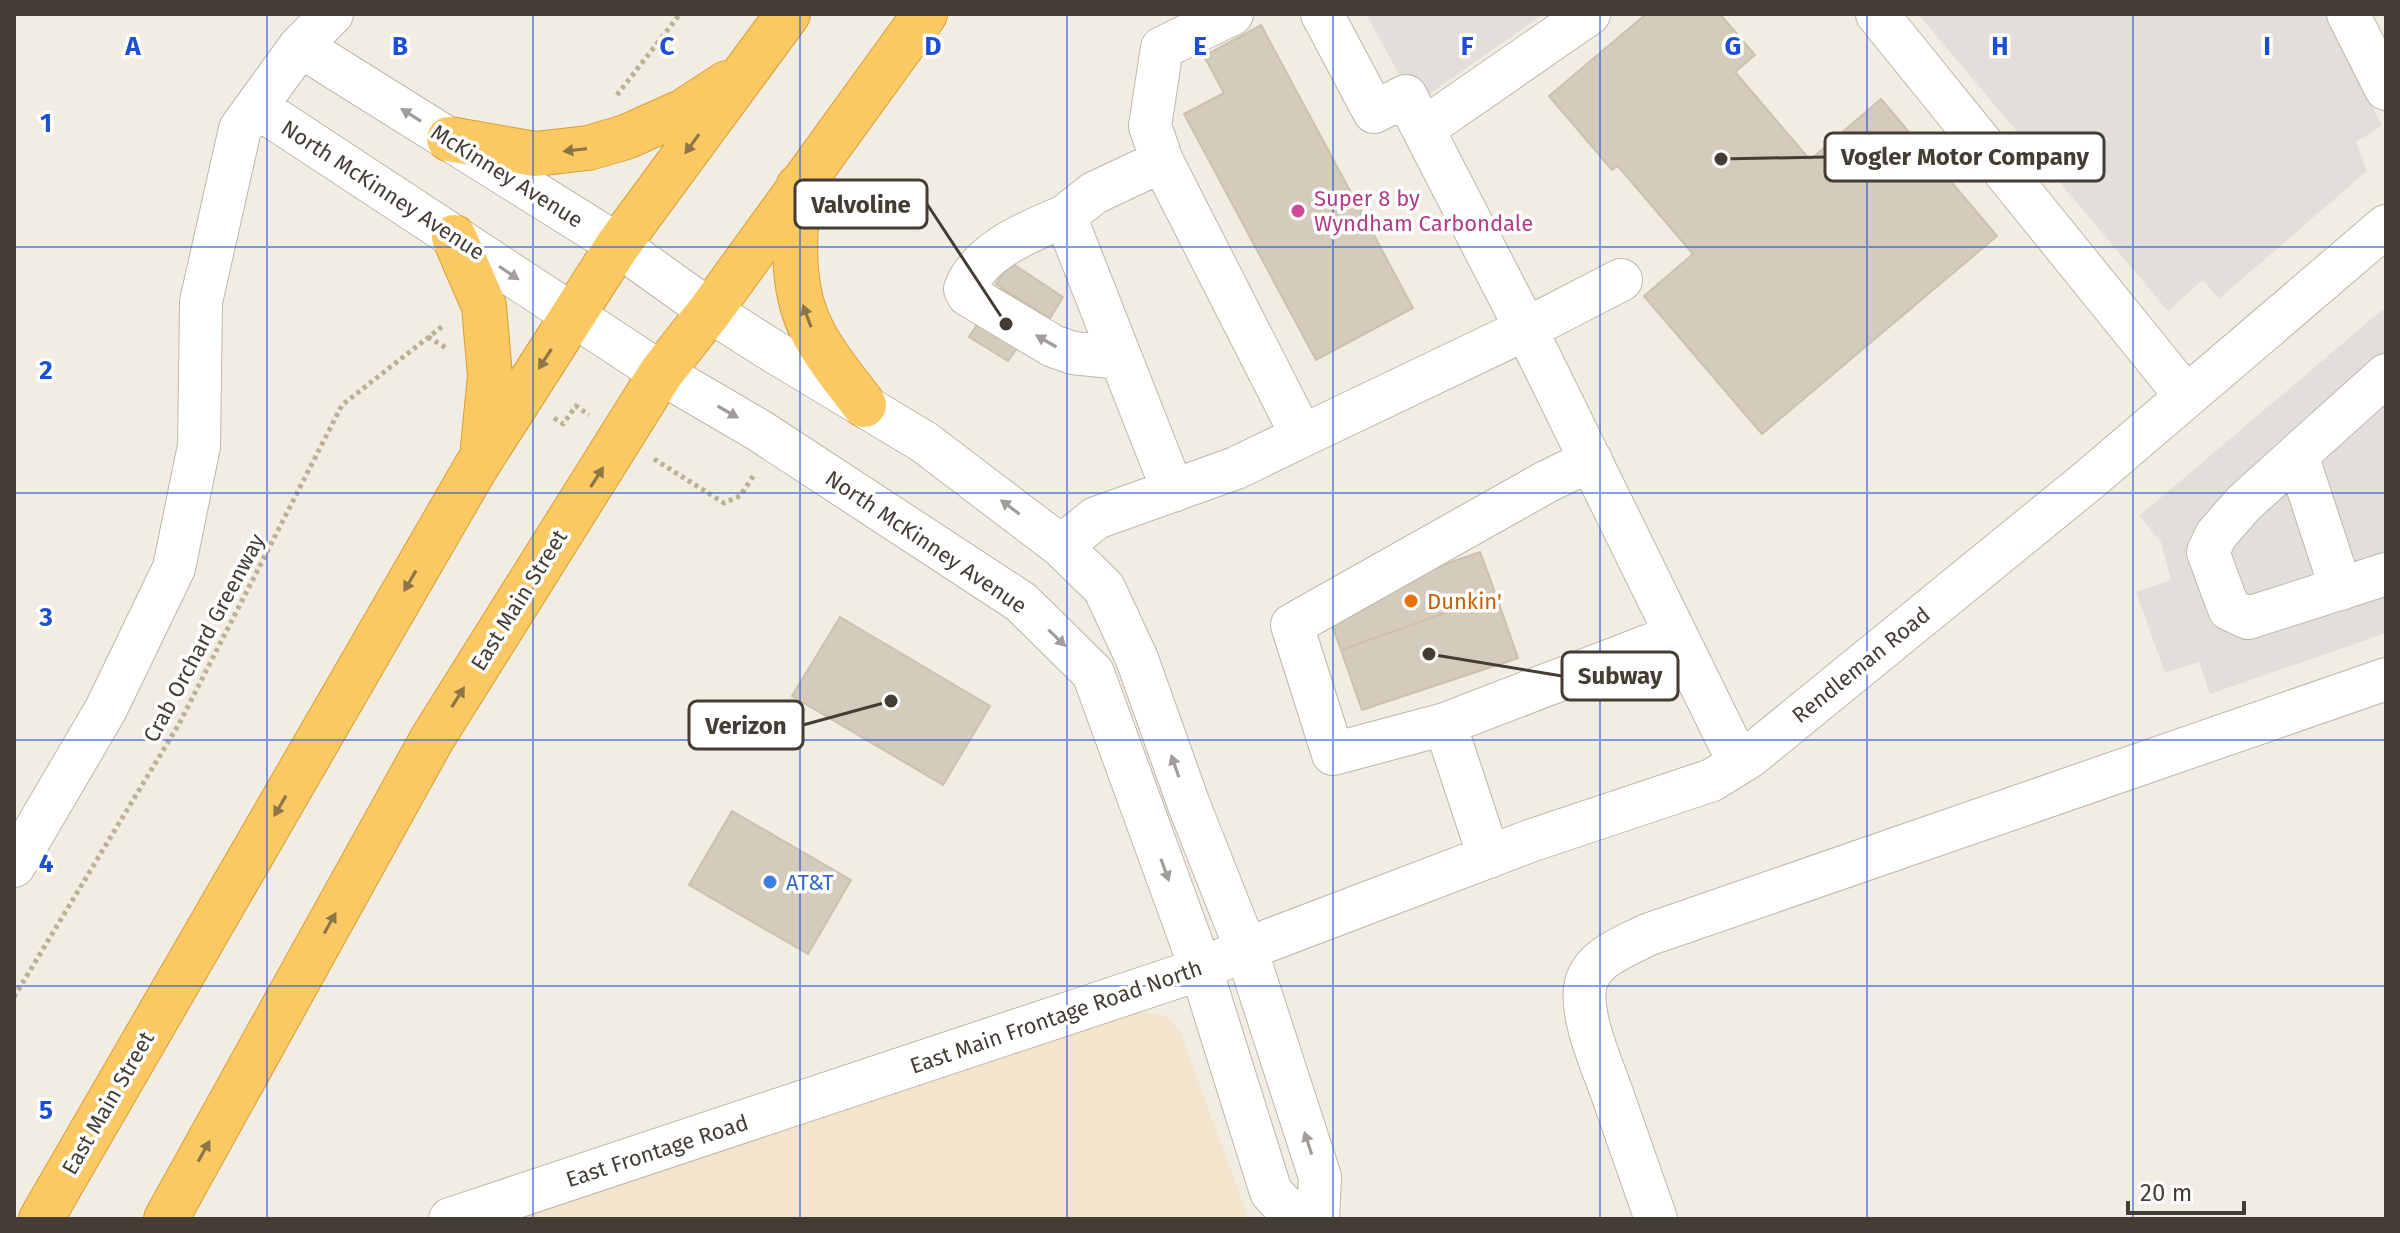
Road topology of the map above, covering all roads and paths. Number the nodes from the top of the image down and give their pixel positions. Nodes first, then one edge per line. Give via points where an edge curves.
1 (332, 14) edge
2 (680, 14) edge
3 (788, 14) edge
4 (925, 14) edge
5 (1232, 14) edge
6 (1322, 14) edge
7 (1589, 14) edge
8 (1877, 14) edge
9 (2348, 14) edge
10 (300, 46) junction
11 (746, 71) junction
12 (2386, 89) edge
13 (614, 98) dead end
14 (257, 107) junction
15 (1423, 129) junction
16 (449, 139) junction
17 (1162, 161) junction
18 (798, 187) junction
19 (1065, 216) junction
20 (2386, 226) edge
21 (454, 237) junction
22 (618, 245) junction
23 (1621, 280) dead end
24 (710, 311) junction
25 (573, 316) junction
26 (450, 320) dead end
27 (1526, 329) junction
28 (1121, 358) junction
29 (661, 373) junction
30 (2386, 375) edge
31 (2186, 396) junction
32 (864, 405) junction
33 (1302, 436) junction
34 (2297, 455) junction
35 (482, 457) junction
36 (1591, 460) junction
37 (751, 479) dead end
38 (689, 482) dead end
39 (1173, 491) junction
40 (1061, 546) junction
41 (2386, 574) edge
42 (2341, 589) junction
43 (1676, 635) junction
44 (2386, 679) edge
45 (1445, 724) junction
46 (1739, 763) junction
47 (1489, 857) junction
48 (14, 866) edge
49 (1246, 949) junction
50 (1201, 969) junction
51 (14, 997) edge
52 (864, 1082) joint
53 (41, 1219) edge
54 (166, 1219) edge
55 (450, 1219) edge
56 (1296, 1219) edge
57 (1318, 1219) edge
58 (1656, 1219) edge

1 - 10 street
2 - 13 path
3 - 11 highway, East Main Street
4 - 18 highway, East Main Street
5 - 17 street via 1162,48 1150,126
6 - 15 street via 1374,112 1406,96
7 - 15 street
8 - 31 street
9 - 12 street
10 - 14 street
16 -> 10 street, McKinney Avenue
11 -> 16 highway via 684,111 588,148 535,154
11 -> 22 highway, East Main Street
14 - 21 street, North McKinney Avenue
14 - 48 street via 240,129 201,302 199,446 174,568 106,709
15 - 27 street
16 - 22 street, McKinney Avenue
17 - 19 street via 1094,193
17 - 33 street
18 - 24 highway, East Main Street
32 -> 18 highway via 813,333 799,294 794,251
19 - 28 street
28 -> 19 street via 1053,346 965,289 1000,247
20 - 31 street, Rendleman Road
21 -> 25 street, North McKinney Avenue
21 - 35 highway via 484,306 490,376
22 - 24 street, McKinney Avenue
22 - 25 highway, East Main Street
23 - 27 street
24 - 29 highway, East Main Street
24 - 32 street
25 - 29 street, North McKinney Avenue
25 -> 35 highway, East Main Street
26 - 51 path, Crab Orchard Greenway via 342,405 179,724
27 - 33 street
27 - 36 street
28 - 39 street
29 -> 50 street, North McKinney Avenue via 760,431 1021,602 1093,673
54 -> 29 highway, East Main Street via 432,739
30 - 34 street
31 - 46 street, Rendleman Road
40 -> 32 street via 924,442
33 - 39 street
34 - 42 street
34 - 42 street via 2244,503 2208,552 2229,609 2248,618
35 -> 53 highway, East Main Street
36 - 43 street
36 - 45 street via 1292,625 1333,754
37 - 38 path via 740,496 724,503
39 - 40 street via 1096,518
49 -> 40 street via 1137,659 1104,588
41 - 42 street
43 - 45 street
43 - 46 street
44 - 58 street via 1647,935 1613,952 1586,983 1586,1009
45 - 47 street
46 - 47 street, Rendleman Road via 1712,780
47 - 49 street, Rendleman Road
49 - 50 street, East Main Frontage Road North
57 -> 49 street via 1320,1177
50 - 52 street, East Main Frontage Road North
50 - 56 street, North McKinney Avenue via 1271,1192
52 - 55 street, East Frontage Road

